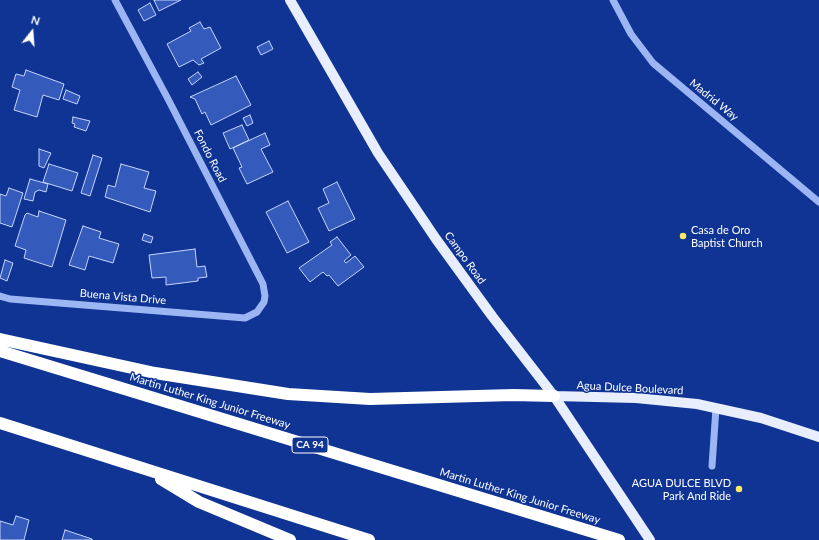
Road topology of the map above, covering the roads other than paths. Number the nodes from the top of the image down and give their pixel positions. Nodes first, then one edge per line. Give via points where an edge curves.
1 (115, 0) edge
2 (290, 0) edge
3 (613, 0) edge
4 (819, 202) edge
5 (0, 296) edge
6 (246, 318) joint
7 (0, 339) edge
8 (0, 351) edge
9 (554, 396) junction
10 (716, 408) junction
11 (0, 423) edge
12 (819, 437) edge
13 (712, 466) dead end
14 (145, 469) junction
15 (290, 540) edge
16 (369, 540) edge
17 (619, 540) edge
18 (650, 540) edge

1 - 6 street, Fondo Road via 263,284 264,302 257,312
2 - 9 main road, Campo Road via 378,153 441,245
3 - 4 street, Madrid Way via 631,34 653,63
5 - 6 street, Buena Vista Drive via 10,299
7 - 9 highway via 155,373 288,394 370,399
8 - 17 highway, Martin Luther King Junior Freeway / CA 94
9 - 10 main road, Agua Dulce Boulevard via 636,398
9 - 18 main road, Campo Road
10 - 12 main road, Agua Dulce Boulevard via 768,420
10 - 13 street
11 - 14 highway
14 - 15 highway via 199,502
14 - 16 highway

